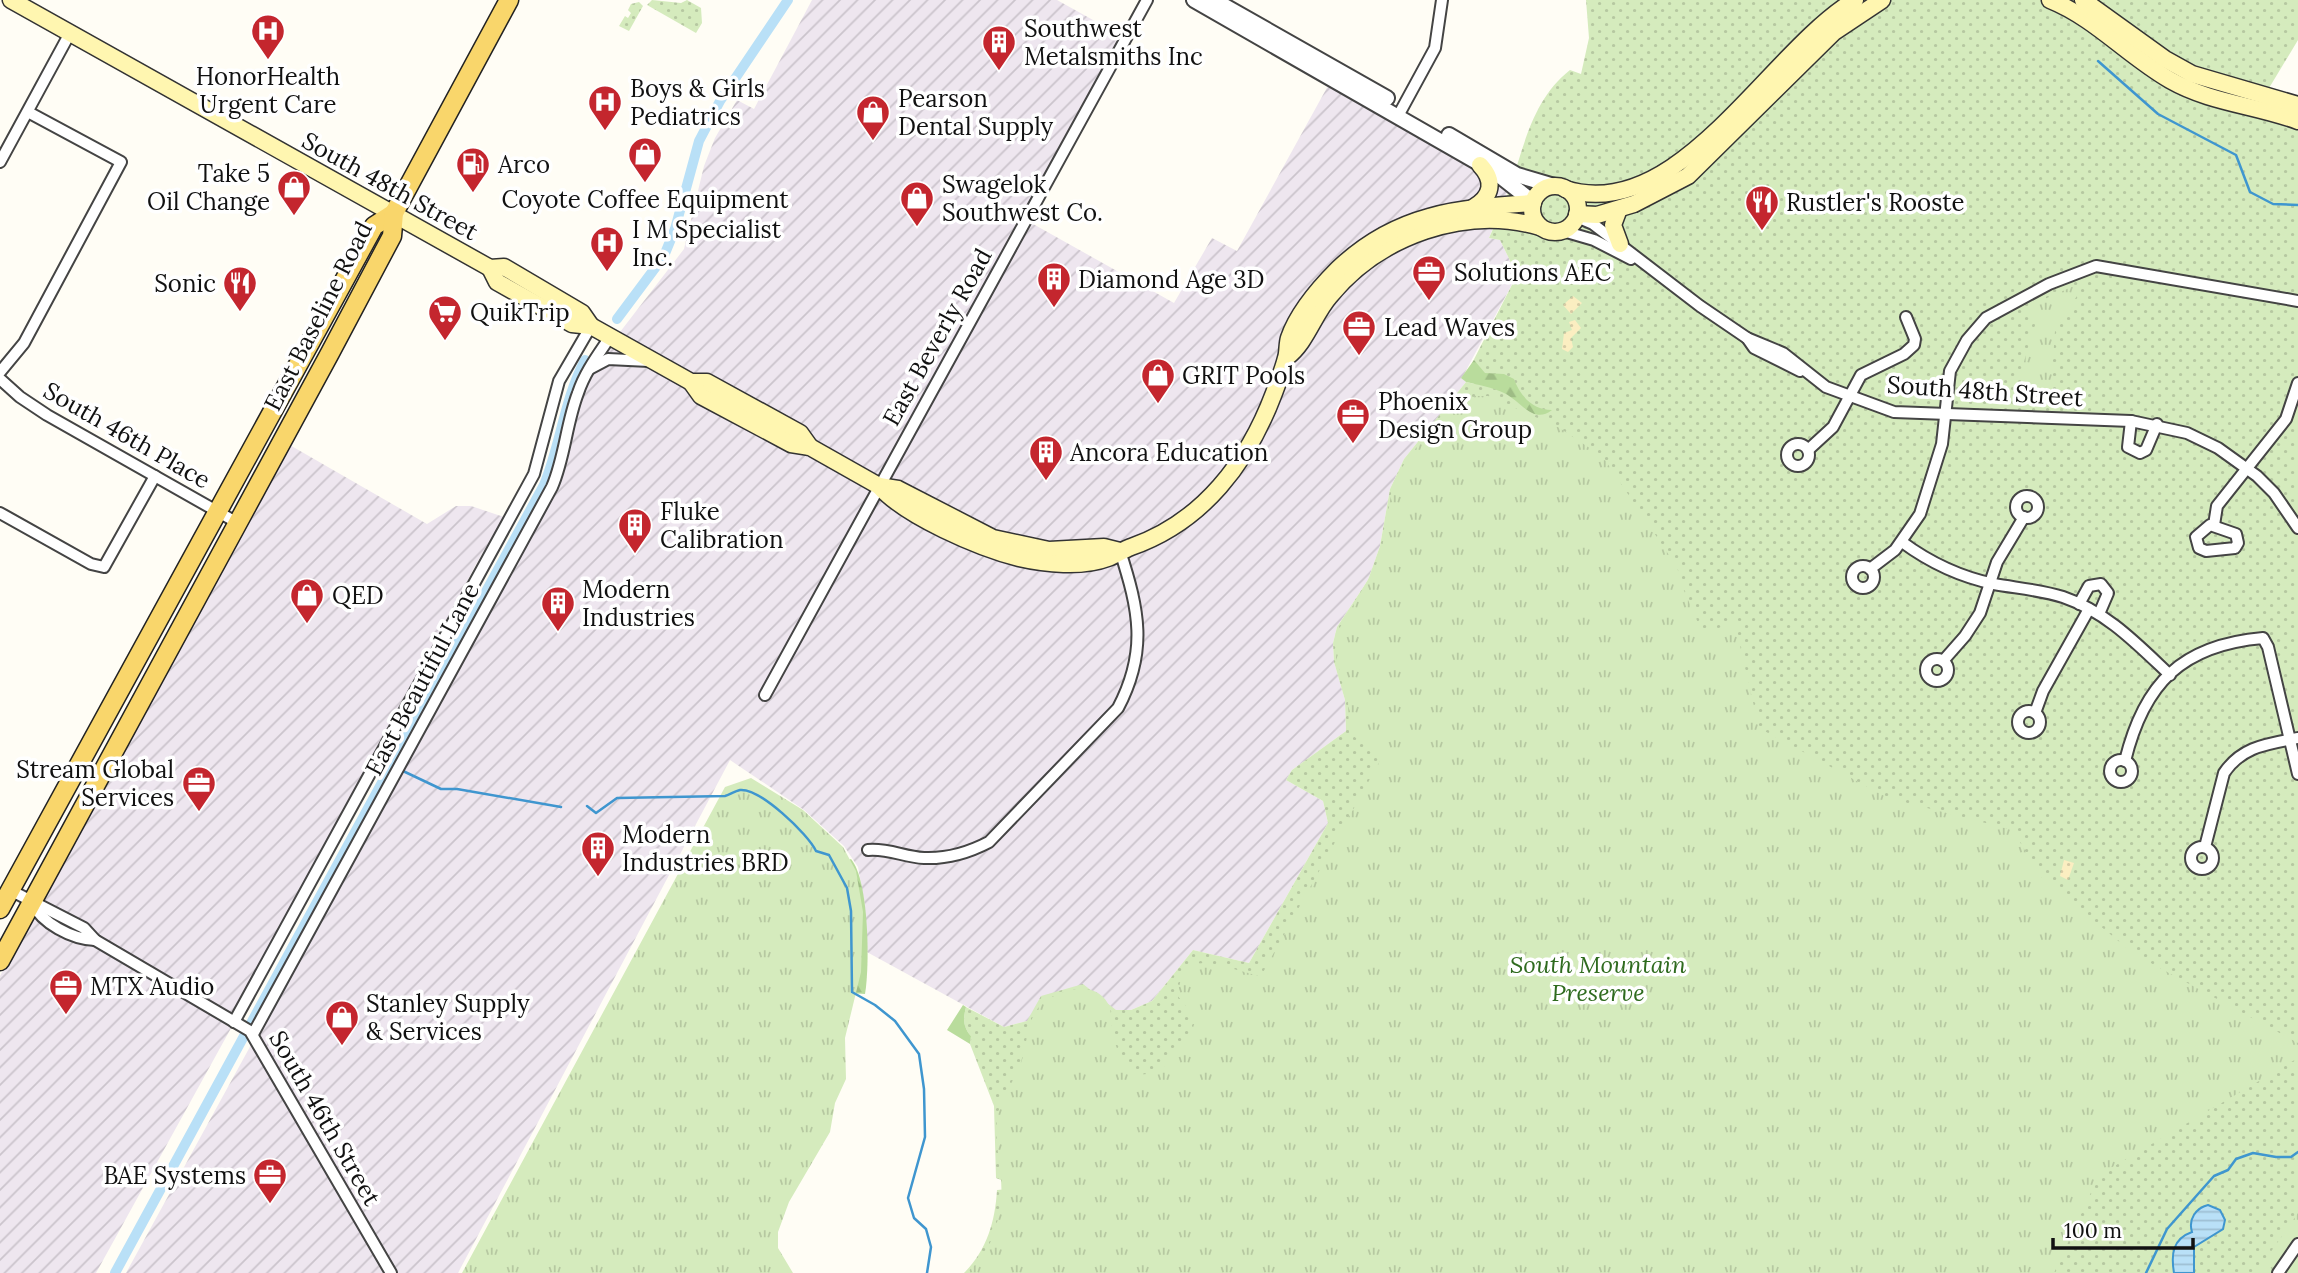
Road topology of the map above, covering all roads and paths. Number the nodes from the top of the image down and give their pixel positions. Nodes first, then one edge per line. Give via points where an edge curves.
1 (11, 0) edge
2 (509, 0) edge
3 (1147, 0) edge
4 (1194, 0) edge
5 (1214, 0) edge
6 (1441, 0) edge
7 (1855, 0) edge
8 (1882, 0) edge
9 (2050, 0) edge
10 (2083, 0) edge
11 (1829, 27) junction
12 (70, 33) junction
13 (1813, 43) junction
14 (2298, 105) edge
15 (1401, 111) junction
16 (28, 112) junction
17 (2298, 121) edge
18 (0, 162) edge
19 (1480, 164) junction
20 (1560, 188) junction
21 (1533, 202) junction
22 (1474, 207) junction
23 (1619, 209) junction
24 (394, 213) junction
25 (1577, 216) junction
26 (1540, 226) junction
27 (1563, 231) junction
28 (1619, 244) junction
29 (1652, 270) junction
30 (2298, 301) edge
31 (1906, 317) dead end
32 (591, 326) junction
33 (610, 337) junction
34 (1287, 357) junction
35 (655, 362) junction
36 (588, 369) junction
37 (0, 372) edge
38 (0, 379) edge
39 (2298, 383) edge
40 (1850, 398) junction
41 (1945, 415) junction
42 (2131, 421) junction
43 (2157, 424) junction
44 (1808, 450) dead end
45 (2247, 469) junction
46 (155, 476) junction
47 (879, 486) junction
48 (219, 512) junction
49 (0, 513) edge
50 (2024, 517) dead end
51 (236, 523) junction
52 (2214, 525) dead end
53 (2298, 528) edge
54 (1902, 542) junction
55 (1120, 551) junction
56 (1870, 569) dead end
57 (1990, 583) junction
58 (2089, 609) junction
59 (1943, 661) dead end
60 (2170, 675) junction
61 (765, 695) dead end
62 (108, 713) junction
63 (2035, 713) dead end
64 (127, 724) junction
65 (2293, 739) edge
66 (2125, 761) dead end
67 (2298, 774) edge
68 (2205, 847) dead end
69 (868, 850) dead end
70 (10, 890) junction
71 (32, 903) junction
72 (0, 909) edge
73 (0, 961) edge
74 (245, 1028) junction
75 (2298, 1244) edge
76 (391, 1273) edge
77 (2278, 1273) edge

1 - 12 main road, South 48th Street
2 - 24 main road
3 - 47 street, East Beverly Road
4 - 15 street
5 - 15 street
6 - 15 street via 1435,48
7 - 11 main road
8 - 11 main road
9 - 17 main road via 2184,88
10 - 14 main road via 2165,60 2192,74
11 - 13 main road
12 - 16 street
12 - 24 main road, South 48th Street
13 - 20 main road via 1671,169 1611,193 1582,194
13 - 23 main road via 1688,176
15 - 19 street
15 - 20 street via 1517,175
16 - 18 street
16 - 37 street via 121,162 24,343
19 - 21 street
19 - 22 main road via 1491,184 1484,201
20 - 21 main road via 1544,189
20 - 25 main road via 1576,200
21 - 22 main road, South 48th Street
21 - 26 main road via 1534,218
22 - 34 main road, South 48th Street via 1422,218 1350,259 1302,314 1288,339
23 - 25 main road
23 - 28 main road via 1613,225
24 - 32 main road, South 48th Street via 491,268 497,282 572,324
24 - 48 main road, East Baseline Road via 374,226
24 - 51 main road, East Baseline Road via 392,236
25 - 27 main road
25 - 28 street, South 48th Street
26 - 27 main road via 1550,232
26 - 34 main road, South 48th Street via 1509,220 1459,222 1398,242 1337,288 1312,320 1297,350
27 - 29 street, South 48th Street via 1594,240
28 - 29 street, South 48th Street
29 - 40 street, South 48th Street via 1747,338 1754,348
30 - 41 street via 2096,266 2049,284 1986,318 1953,364
31 - 40 street via 1914,345 1861,375
32 - 33 main road, South 48th Street
32 - 74 street, East Beautiful Lane via 559,381 534,474
33 - 35 main road, South 48th Street
33 - 36 street, East Beautiful Lane
34 - 55 main road, South 48th Street via 1261,424 1220,488 1168,529
35 - 36 street via 608,359
35 - 47 main road, South 48th Street via 691,382 701,396 790,444 810,447
36 - 74 street, East Beautiful Lane via 576,396 562,463 552,487
38 - 46 street, South 46th Place via 47,415
39 - 45 street via 2286,419
40 - 41 street, South 48th Street via 1894,412
40 - 44 street via 1833,427
41 - 42 street, South 48th Street
41 - 54 street via 1932,482 1920,514
42 - 43 street, South 48th Street
42 - 43 street via 2128,447 2140,453 2150,443
43 - 45 street, South 48th Street via 2205,441
45 - 52 street via 2217,506
45 - 53 street, South 48th Street via 2274,493
46 - 48 street, South 46th Place
46 - 49 street via 104,567
47 - 55 main road, South 48th Street via 892,500 1002,554 1057,563 1096,561
47 - 61 street, East Beverly Road
48 - 51 street, South 46th Place
48 - 62 main road, East Baseline Road
50 - 57 street
51 - 64 main road, East Baseline Road
54 - 56 street
54 - 57 street via 1940,566
55 - 69 street via 1138,614 1139,640 1130,685 1118,708 989,842 964,855 923,858 883,848
57 - 58 street via 2060,596
57 - 59 street via 1980,613
58 - 60 street via 2126,633
58 - 63 street
60 - 65 street via 2197,652 2263,638
60 - 66 street via 2141,709
62 - 64 main road
62 - 70 main road, East Baseline Road
64 - 71 main road, East Baseline Road
65 - 67 street
65 - 68 street via 2248,748 2229,765
70 - 71 street, South 46th Street
70 - 72 main road, East Baseline Road
71 - 73 main road, East Baseline Road
71 - 74 street, South 46th Street via 84,928 95,940
74 - 76 street, South 46th Street
75 - 77 street

